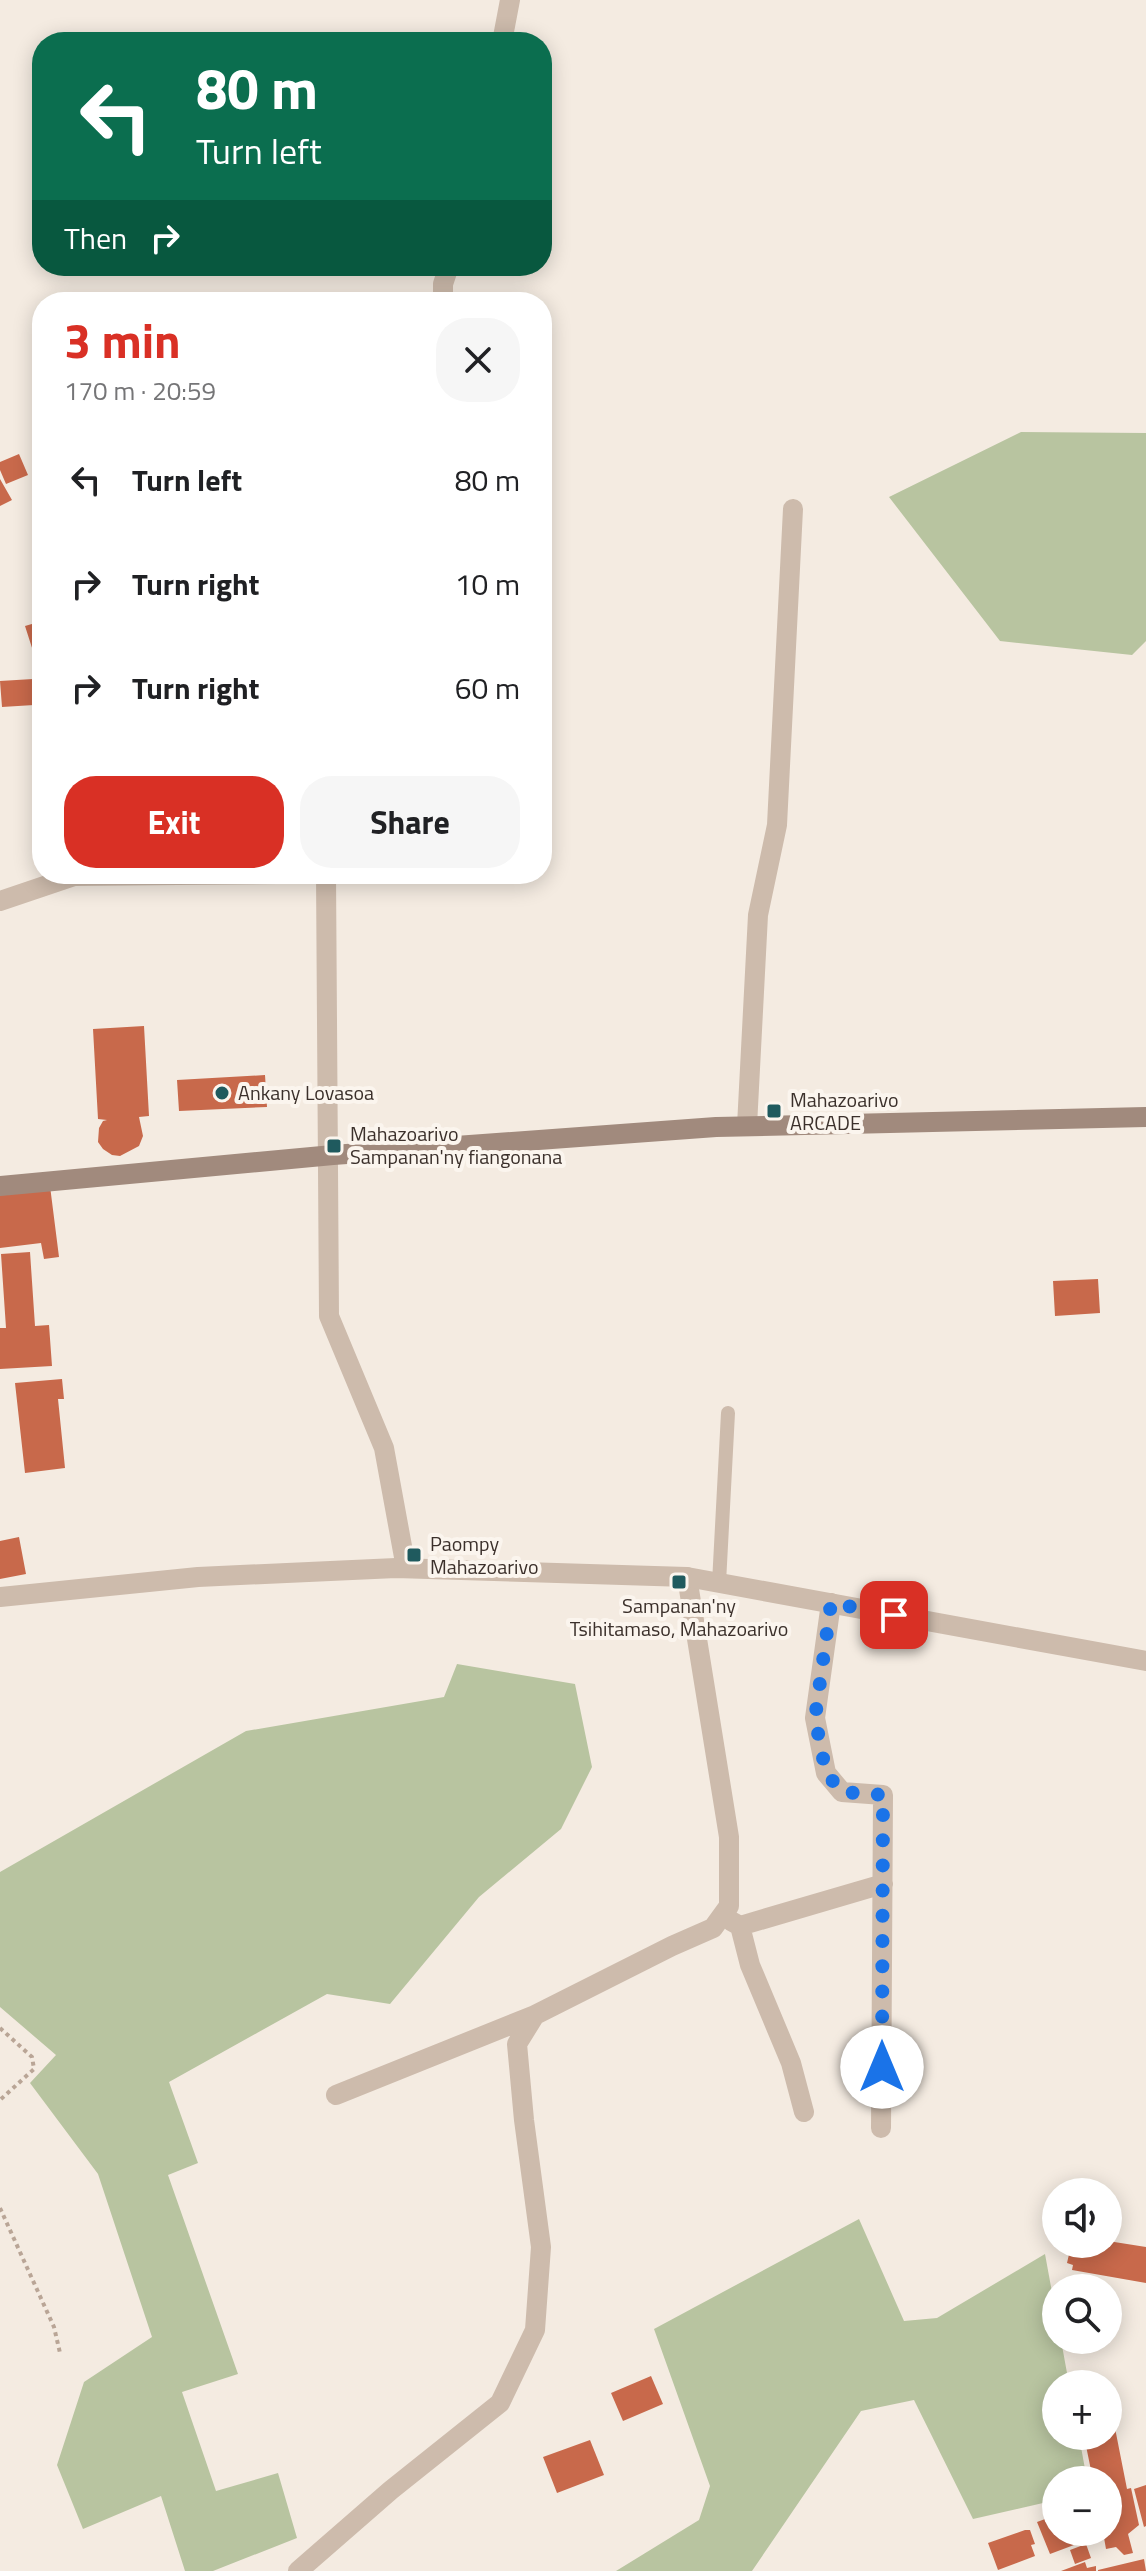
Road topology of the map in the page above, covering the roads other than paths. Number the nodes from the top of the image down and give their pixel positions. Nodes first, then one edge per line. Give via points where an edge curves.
1 (510, 0) edge
2 (504, 32) edge
3 (793, 509) dead end
4 (50, 884) edge
5 (326, 884) edge
6 (0, 901) edge
7 (1146, 1117) edge
8 (747, 1126) junction
9 (326, 1156) junction
10 (0, 1186) edge
11 (728, 1413) dead end
12 (406, 1568) junction
13 (687, 1577) junction
14 (719, 1583) junction
15 (0, 1597) edge
16 (831, 1603) junction
17 (1146, 1661) edge
18 (883, 1884) junction
19 (731, 1921) junction
20 (535, 2015) junction
21 (336, 2095) dead end
22 (804, 2112) dead end
23 (881, 2128) dead end
24 (298, 2571) edge

1 - 2 street
3 - 8 street via 777,825 758,915
4 - 6 street
5 - 9 street
7 - 8 main road
8 - 9 main road
9 - 10 main road
9 - 12 street via 329,1316 384,1448
11 - 14 lane
12 - 13 street
12 - 15 street via 198,1577
13 - 14 street
13 - 19 street via 729,1837
14 - 16 street
16 - 17 street
16 - 18 street via 815,1718 826,1773 842,1792 883,1795
18 - 19 street
18 - 23 street
19 - 20 street
19 - 22 street via 791,2063
20 - 21 street
20 - 24 street via 517,2044 541,2247 535,2330 500,2403

